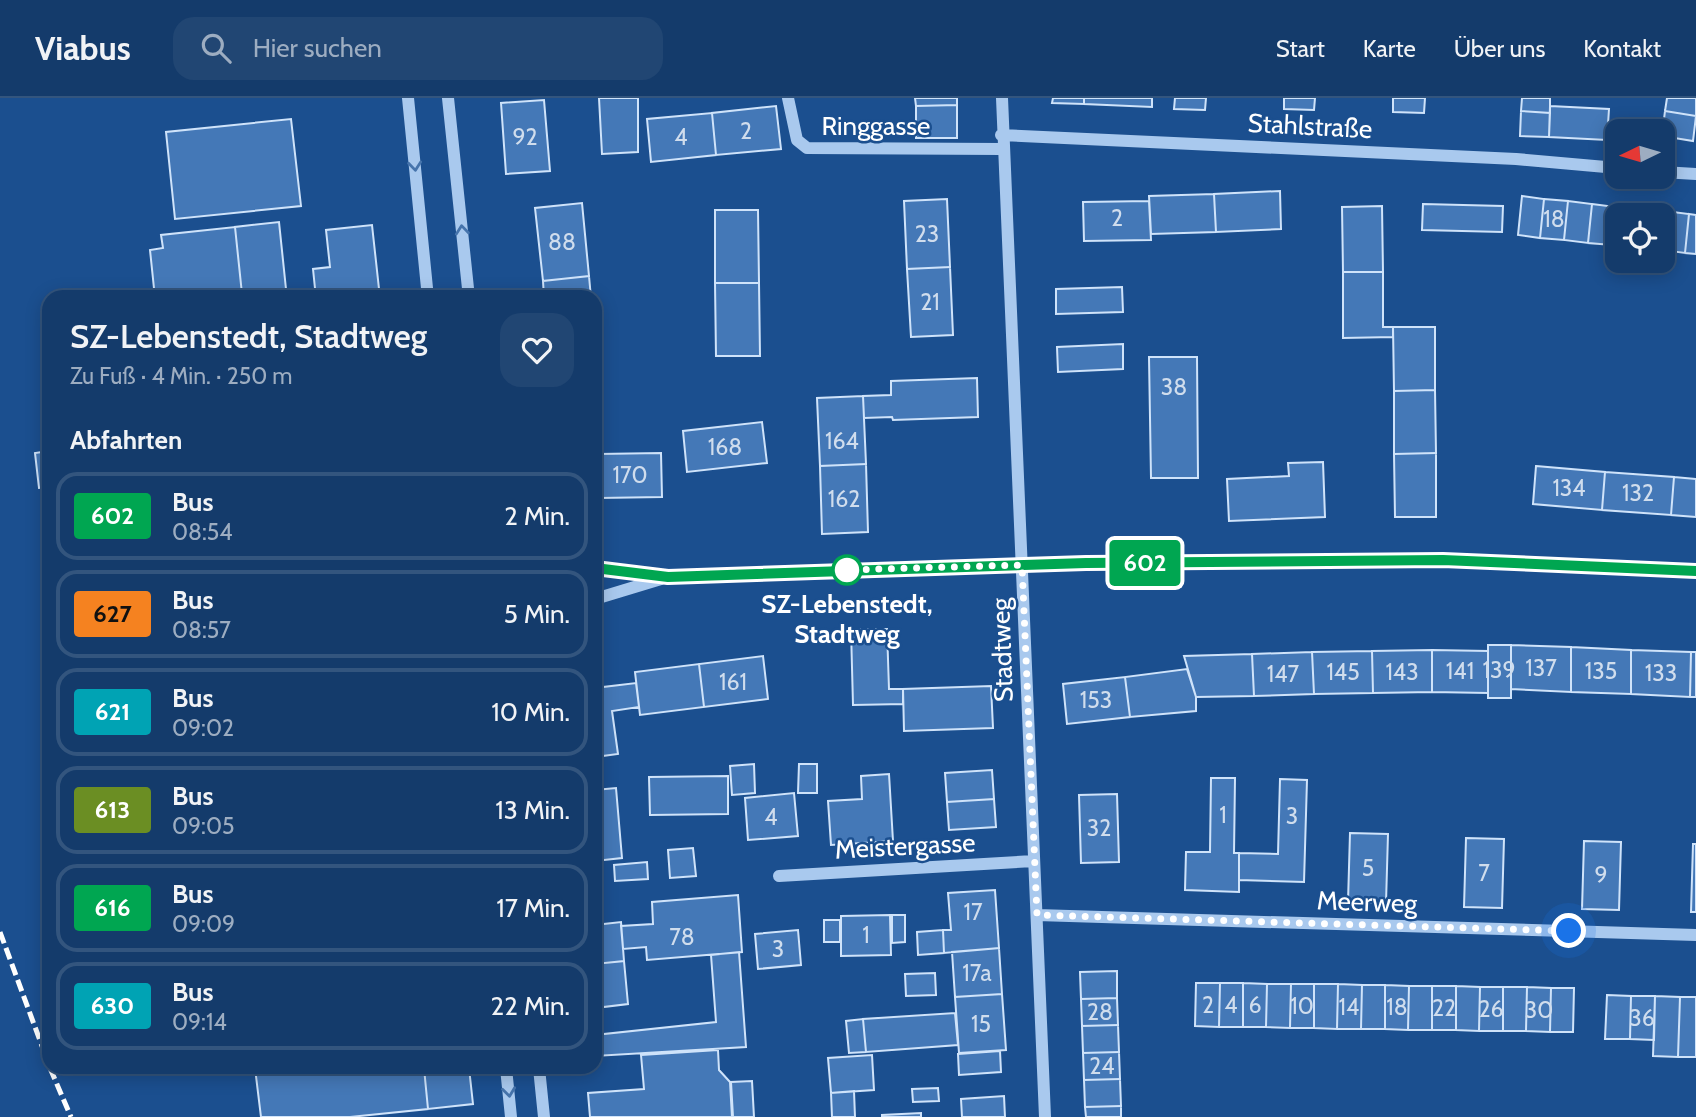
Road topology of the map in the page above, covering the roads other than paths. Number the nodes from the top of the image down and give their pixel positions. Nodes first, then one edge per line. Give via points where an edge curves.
1 (408, 98) edge
2 (447, 98) edge
3 (788, 98) edge
4 (1002, 98) edge
5 (1001, 135) junction
6 (1002, 149) junction
7 (1605, 167) edge
8 (1675, 173) edge
9 (1696, 174) edge
10 (427, 290) edge
11 (468, 290) edge
12 (1022, 565) junction
13 (602, 569) edge
14 (1696, 571) edge
15 (668, 577) junction
16 (602, 597) edge
17 (1033, 861) junction
18 (779, 876) dead end
19 (1037, 915) junction
20 (1696, 935) edge
21 (507, 1074) edge
22 (540, 1074) edge
23 (511, 1117) edge
24 (544, 1117) edge
25 (1045, 1117) edge

1 -> 10 street
11 -> 2 street
3 - 6 street, Ringgasse via 797,140 807,148
4 - 5 street, Stadtweg
5 - 6 street, Stadtweg
5 - 7 street, Stahlstraße
6 - 12 street, Stadtweg
8 - 9 street
12 - 14 street via 1443,560
12 - 15 street
12 - 17 street, Stadtweg
13 - 15 street
15 - 16 street
17 - 18 street, Meistergasse
17 - 19 street, Stadtweg
19 - 20 street, Meerweg
19 - 25 street, Stadtweg
21 -> 23 street
22 - 24 street

